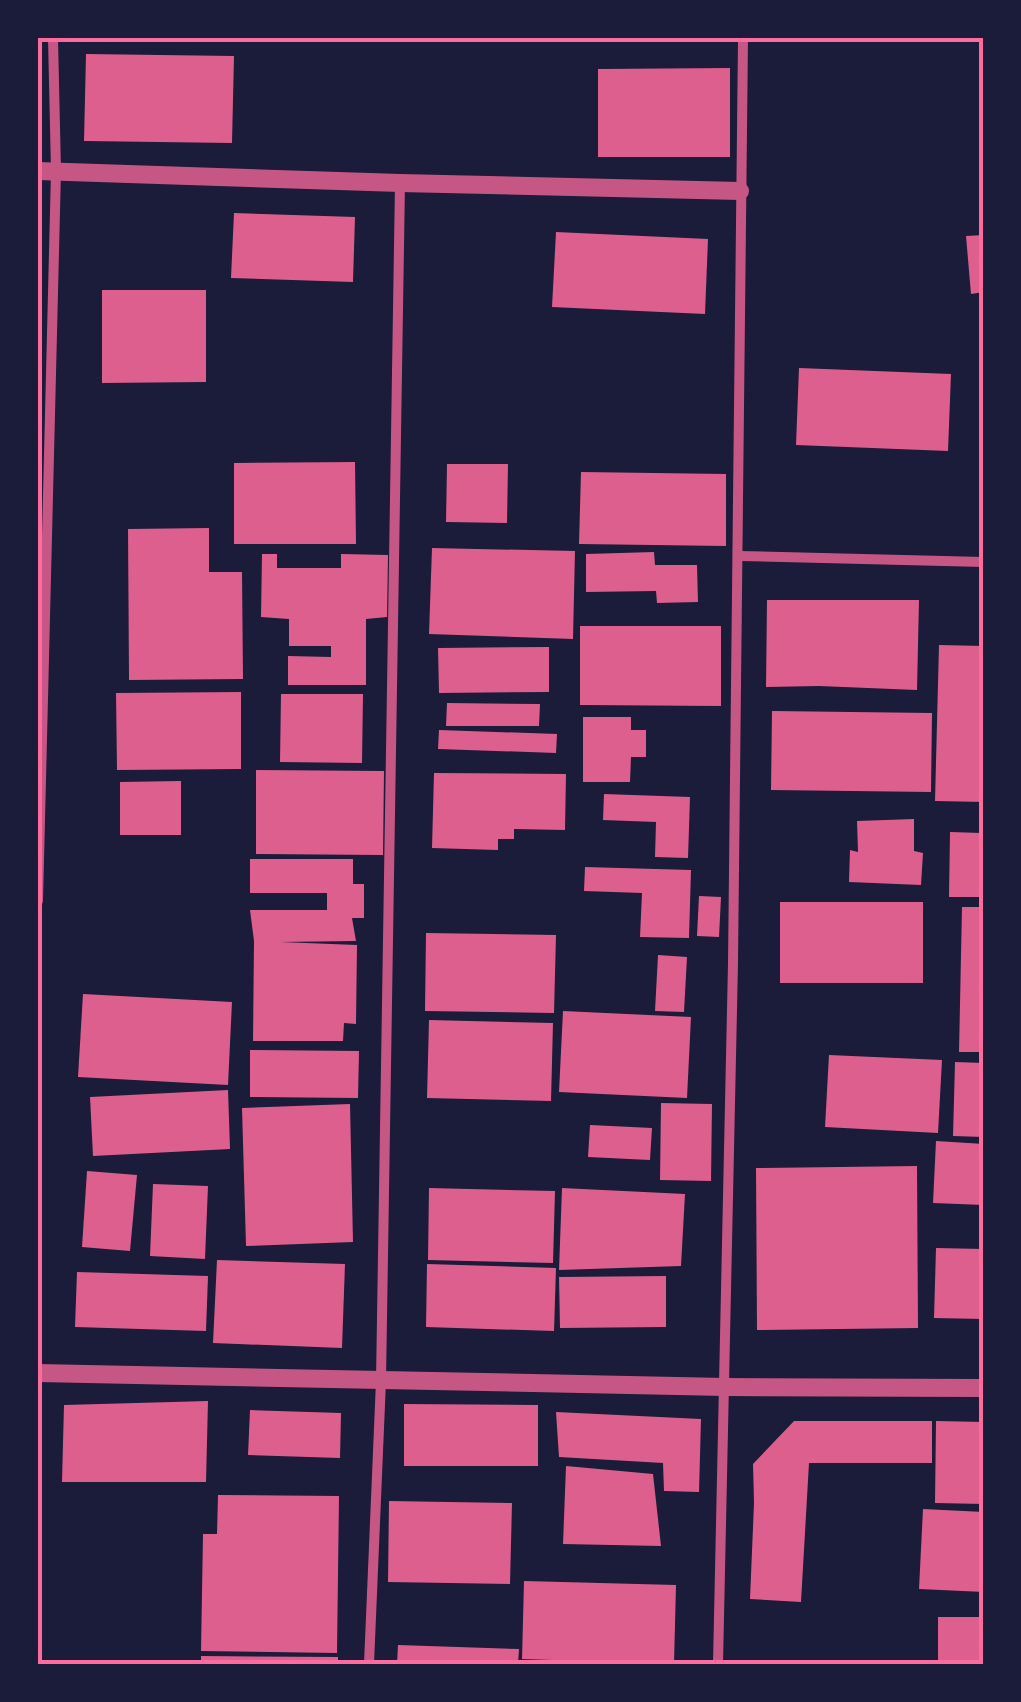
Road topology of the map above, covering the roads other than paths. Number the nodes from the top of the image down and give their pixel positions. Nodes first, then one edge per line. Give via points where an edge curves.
1 (52, 38) edge
2 (743, 38) edge
3 (47, 171) edge
4 (400, 183) junction
5 (740, 191) junction
6 (739, 556) junction
7 (984, 562) edge
8 (38, 901) edge
9 (38, 1373) edge
10 (380, 1381) junction
11 (725, 1387) junction
12 (984, 1388) edge
13 (368, 1664) edge
14 (718, 1664) edge

1 - 3 street
2 - 5 street
3 - 4 street
3 - 8 street
4 - 5 street
4 - 10 street
5 - 6 street
6 - 7 street
6 - 11 street
9 - 10 street
10 - 11 street
10 - 13 street
11 - 12 street
11 - 14 street

